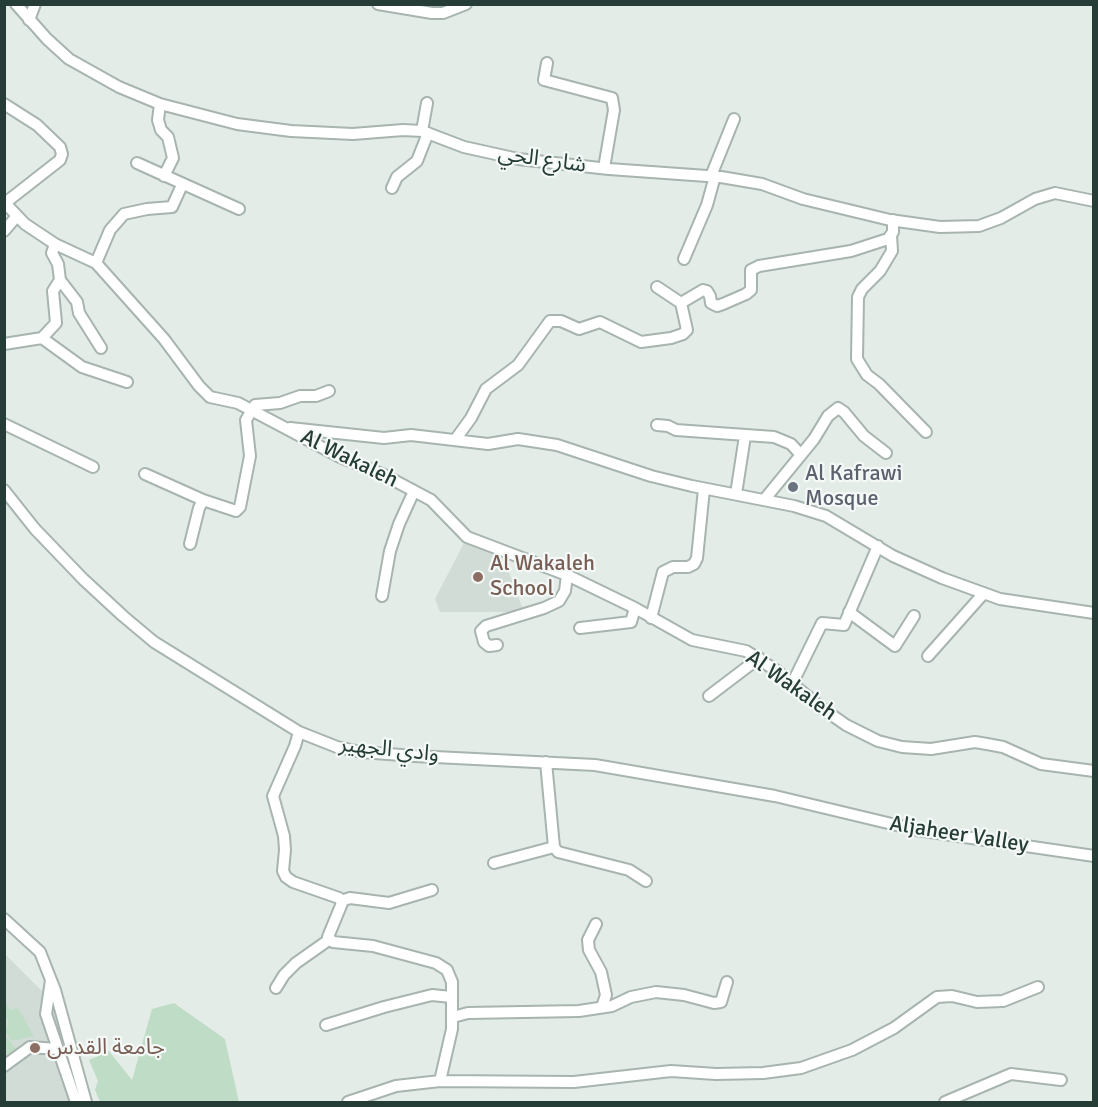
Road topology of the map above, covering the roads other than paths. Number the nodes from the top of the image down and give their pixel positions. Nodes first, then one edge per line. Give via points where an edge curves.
1 (16, 4) edge
2 (35, 4) edge
3 (378, 4) edge
4 (466, 4) edge
5 (29, 20) junction
6 (547, 63) dead end
7 (427, 103) dead end
8 (4, 104) edge
9 (160, 104) junction
10 (734, 119) dead end
11 (425, 132) junction
12 (137, 163) dead end
13 (604, 168) junction
14 (164, 176) junction
15 (713, 176) junction
16 (182, 184) junction
17 (392, 188) dead end
18 (1094, 201) edge
19 (5, 203) edge
20 (239, 209) dead end
21 (17, 216) junction
22 (893, 220) junction
23 (4, 231) edge
24 (891, 235) junction
25 (55, 244) junction
26 (684, 259) dead end
27 (96, 263) junction
28 (60, 279) junction
29 (657, 287) dead end
30 (681, 303) junction
31 (42, 338) junction
32 (4, 344) edge
33 (101, 348) dead end
34 (127, 381) dead end
35 (329, 391) dead end
36 (251, 410) junction
37 (4, 424) edge
38 (657, 425) dead end
39 (284, 427) junction
40 (926, 432) dead end
41 (745, 436) junction
42 (455, 440) junction
43 (886, 453) dead end
44 (801, 455) junction
45 (93, 467) dead end
46 (144, 474) dead end
47 (704, 489) junction
48 (4, 490) edge
49 (414, 491) junction
50 (736, 494) junction
51 (203, 500) junction
52 (764, 500) junction
53 (190, 544) dead end
54 (878, 546) junction
55 (567, 575) junction
56 (984, 593) junction
57 (382, 596) dead end
58 (635, 608) junction
59 (849, 612) junction
60 (1094, 613) edge
61 (914, 616) dead end
62 (651, 618) junction
63 (580, 628) dead end
64 (497, 645) dead end
65 (928, 656) dead end
66 (759, 658) junction
67 (792, 684) junction
68 (710, 696) dead end
69 (299, 732) junction
70 (546, 762) junction
71 (1094, 771) edge
72 (825, 809) joint
73 (554, 847) junction
74 (1094, 856) edge
75 (494, 863) dead end
76 (646, 881) dead end
77 (432, 890) dead end
78 (341, 901) junction
79 (4, 919) edge
80 (596, 924) dead end
81 (330, 939) junction
82 (51, 980) junction
83 (727, 982) dead end
84 (1038, 987) dead end
85 (276, 988) dead end
86 (451, 997) junction
87 (602, 1007) junction
88 (453, 1017) junction
89 (326, 1025) dead end
90 (57, 1049) junction
91 (4, 1066) edge
92 (1061, 1080) dead end
93 (440, 1081) junction
94 (76, 1102) edge
95 (86, 1102) edge
96 (348, 1102) edge
97 (945, 1102) edge

1 - 5 street, شارع الحي
2 - 5 street
3 - 4 street via 432,13
5 - 9 street, شارع الحي via 69,59
6 - 13 street via 544,80 612,98 614,110
7 - 11 street
8 - 19 street via 37,125 60,147 62,154 60,160
9 - 11 street, شارع الحي via 237,124 291,131
9 - 14 street via 158,120 168,137 173,158
10 - 15 street
11 - 13 street, شارع الحي via 464,147 518,159
11 - 17 street via 417,161 397,177
12 - 14 street
13 - 15 street, شارع الحي
14 - 16 street
15 - 22 street, شارع الحي via 762,184 803,199
15 - 26 street
16 - 20 street
16 - 27 street via 172,207 124,214 110,230
18 - 22 street, شارع الحي via 1055,193 979,226 940,227
19 - 21 street
21 - 23 street
21 - 25 street
22 - 24 street
24 - 30 street via 851,250 759,266 751,270 751,290 717,306 703,290
24 - 40 street via 892,251 858,297 857,359 867,375
25 - 27 street
25 - 28 street via 52,253
27 - 36 street, Al Wakaleh via 210,397
28 - 31 street via 53,291 56,323
28 - 33 street
29 - 30 street
30 - 42 street via 687,330 671,338 641,342 600,322 579,329 550,321 518,365 486,389
31 - 32 street
31 - 34 street via 82,367
35 - 36 street via 255,405
36 - 39 street, Al Wakaleh
36 - 51 street via 246,420 250,456 240,507 236,511
37 - 45 street
38 - 41 street
39 - 42 street via 384,438 411,435
39 - 49 street, Al Wakaleh
41 - 44 street via 774,437 791,444
41 - 50 street
42 - 47 street via 488,444 518,439 557,445
43 - 44 street via 838,408
44 - 52 street
46 - 51 street
47 - 50 street
47 - 62 street via 697,558 688,567 663,572
48 - 69 street, وادي الجهير via 35,529 154,642
49 - 55 street, Al Wakaleh via 430,500 467,537
49 - 57 street via 390,551
50 - 52 street
51 - 53 street
52 - 54 street via 826,516
54 - 56 street via 942,578
54 - 59 street
55 - 58 street, Al Wakaleh
55 - 64 street via 560,601 481,631 484,642
56 - 60 street via 999,599
56 - 65 street
58 - 62 street, Al Wakaleh
58 - 63 street via 631,622
59 - 61 street via 895,646
59 - 67 street via 844,624 822,623
62 - 66 street, Al Wakaleh via 692,640 746,651
66 - 67 street, Al Wakaleh
66 - 68 street
67 - 71 street, Al Wakaleh via 846,725 878,741 931,749 975,742 1003,747 1041,764
69 - 70 street, وادي الجهير via 361,752
69 - 78 street via 273,796 284,836 283,871 293,882
70 - 72 street, وادي الجهير via 595,765 687,780
70 - 73 street
72 - 74 street, Aljaheer Valley via 917,830
73 - 75 street
73 - 76 street via 558,852 629,870
77 - 78 street via 389,903 350,898
78 - 81 street via 327,936
79 - 82 street via 40,952
80 - 87 street via 588,940 606,995
81 - 85 street via 296,963
81 - 86 street via 436,963 447,970 452,982
82 - 90 street via 46,1014
82 - 95 street
83 - 87 street via 721,1002 656,992
84 - 93 street via 1003,1001 937,997 883,1034 801,1068 716,1074 671,1071 574,1082
86 - 88 street
86 - 89 street via 432,994
87 - 88 street
88 - 93 street
90 - 91 street via 30,1047
90 - 94 street
92 - 97 street via 1011,1074
93 - 96 street via 396,1086

